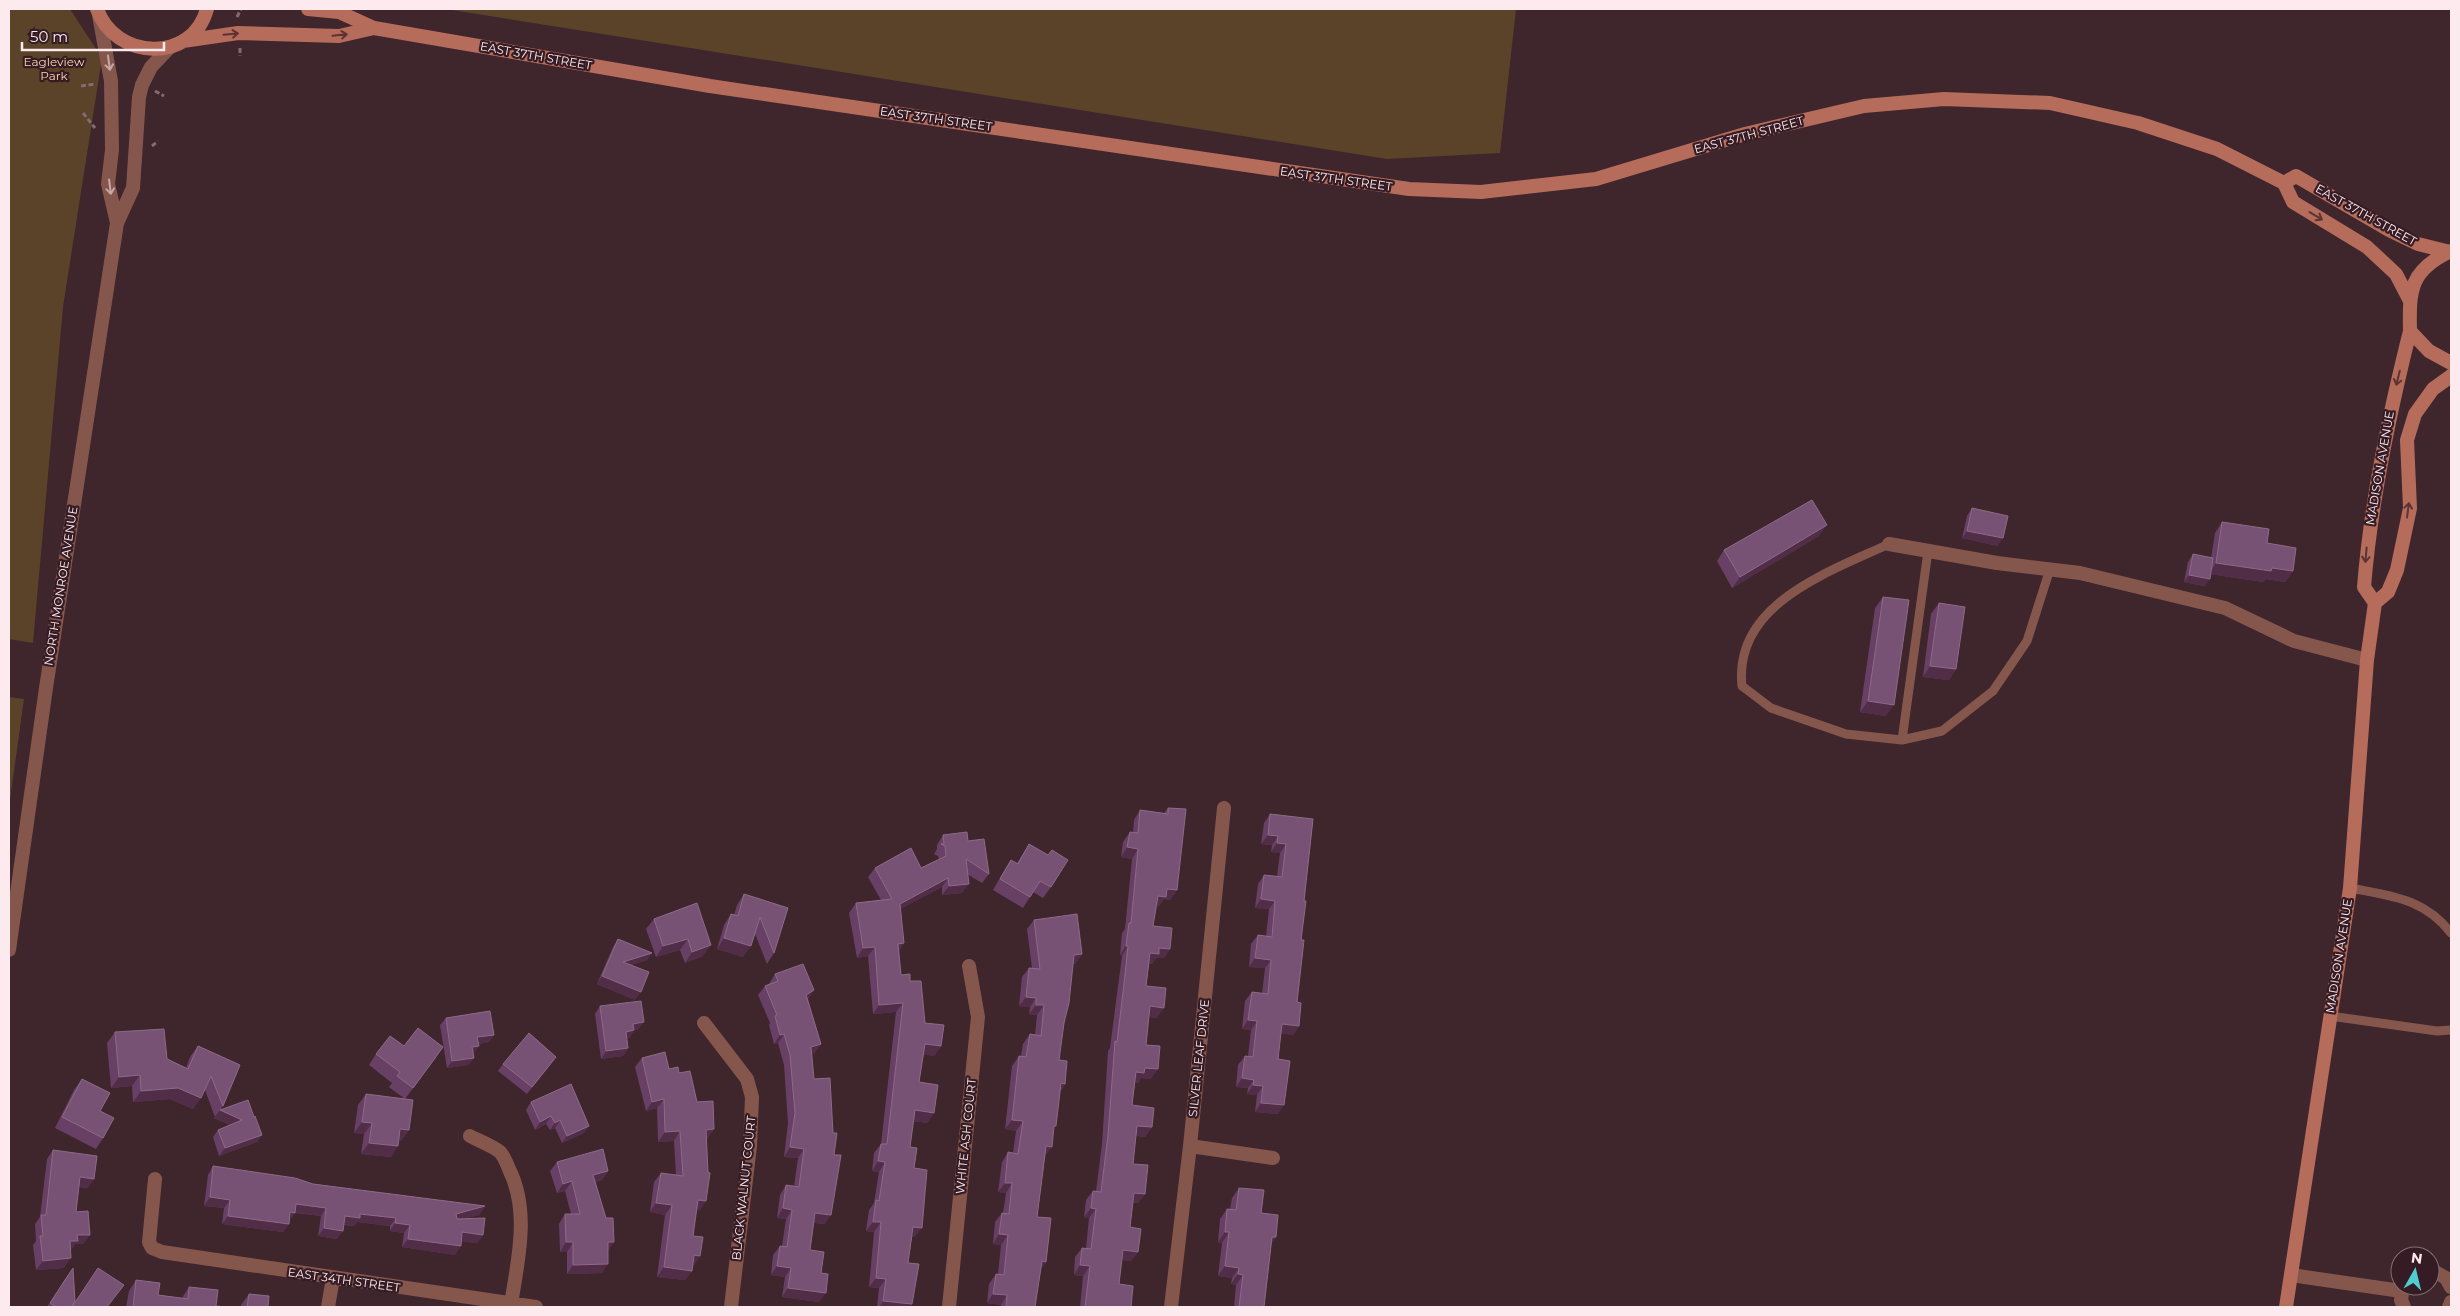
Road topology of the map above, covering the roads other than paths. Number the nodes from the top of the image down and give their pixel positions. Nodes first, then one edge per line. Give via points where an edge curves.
1 (207, 9) edge
2 (308, 9) edge
3 (98, 12) edge
4 (374, 28) junction
5 (176, 44) junction
6 (2284, 182) junction
7 (117, 223) junction
8 (2451, 252) edge
9 (2409, 299) junction
10 (2410, 331) junction
11 (2451, 363) edge
12 (2451, 376) edge
13 (1889, 544) joint
14 (1928, 551) junction
15 (2050, 569) junction
16 (2375, 603) junction
17 (2367, 660) junction
18 (1902, 740) junction
19 (1224, 808) dead end
20 (2350, 888) junction
21 (12, 904) edge
22 (2451, 934) edge
23 (9, 950) edge
24 (969, 966) dead end
25 (2330, 1016) junction
26 (704, 1023) dead end
27 (2451, 1030) edge
28 (470, 1136) dead end
29 (1190, 1146) junction
30 (1273, 1158) dead end
31 (155, 1179) dead end
32 (2290, 1275) junction
33 (2440, 1275) edge
34 (333, 1278) junction
35 (2390, 1287) edge
36 (2451, 1287) edge
37 (2451, 1302) edge
38 (511, 1304) junction
39 (328, 1307) edge
40 (536, 1307) edge
41 (731, 1307) edge
42 (949, 1307) edge
43 (1171, 1307) edge
44 (2286, 1307) edge
45 (2450, 1307) edge

1 - 5 main road via 196,30
2 - 4 main road, EAST 37TH STREET via 339,12
3 - 5 main road, EAST 37TH STREET via 108,30 136,48 153,50
3 -> 7 street, NORTH MONROE AVENUE via 111,82 112,150 108,184
5 -> 4 main road, EAST 37TH STREET via 238,33 339,36
4 - 6 main road, EAST 37TH STREET via 710,86 1409,189 1481,192 1596,179 1745,134 1864,106 1944,99 2050,103 2138,123 2217,149
5 - 7 street, NORTH MONROE AVENUE via 151,67 142,85 133,188
6 - 8 main road, EAST 37TH STREET via 2296,176 2411,241
6 -> 9 main road, EAST 37TH STREET via 2293,202 2367,247 2396,274
7 - 21 street, NORTH MONROE AVENUE
8 - 9 main road via 2427,265 2415,281
9 - 10 main road, MADISON AVENUE
10 - 11 main road via 2429,351
10 -> 16 main road, MADISON AVENUE via 2390,411 2368,533 2364,587
16 -> 12 main road, MADISON AVENUE via 2388,592 2397,570 2410,508 2407,440 2415,414 2433,389
13 - 14 street
13 - 18 lane via 1800,586 1759,621 1742,658 1740,672 1742,686 1771,708 1846,734
14 - 15 street
14 - 18 lane
15 - 17 street via 2080,573 2225,608 2294,641
15 - 18 lane via 2027,640 1993,691 1942,731
16 - 17 main road, MADISON AVENUE
17 - 20 main road, MADISON AVENUE
19 - 29 street, SILVER LEAF DRIVE
20 - 22 lane via 2400,898 2432,912
20 - 25 main road, MADISON AVENUE
21 - 23 street, NORTH MONROE AVENUE
24 - 42 street, WHITE ASH COURT via 978,1017
25 - 27 lane via 2437,1031
25 - 32 main road, MADISON AVENUE
26 - 41 street, BLACK WALNUT COURT via 747,1079 752,1097 750,1146
28 - 38 street via 501,1153 513,1176 519,1198 520,1248
29 - 30 street
29 - 43 street, SILVER LEAF DRIVE
31 - 34 street, EAST 34TH STREET via 148,1232 152,1248
32 - 35 street
32 - 44 main road, MADISON AVENUE
33 - 36 street
34 - 38 street, EAST 34TH STREET
34 - 39 street
37 - 45 street
38 - 40 street, EAST 34TH STREET

